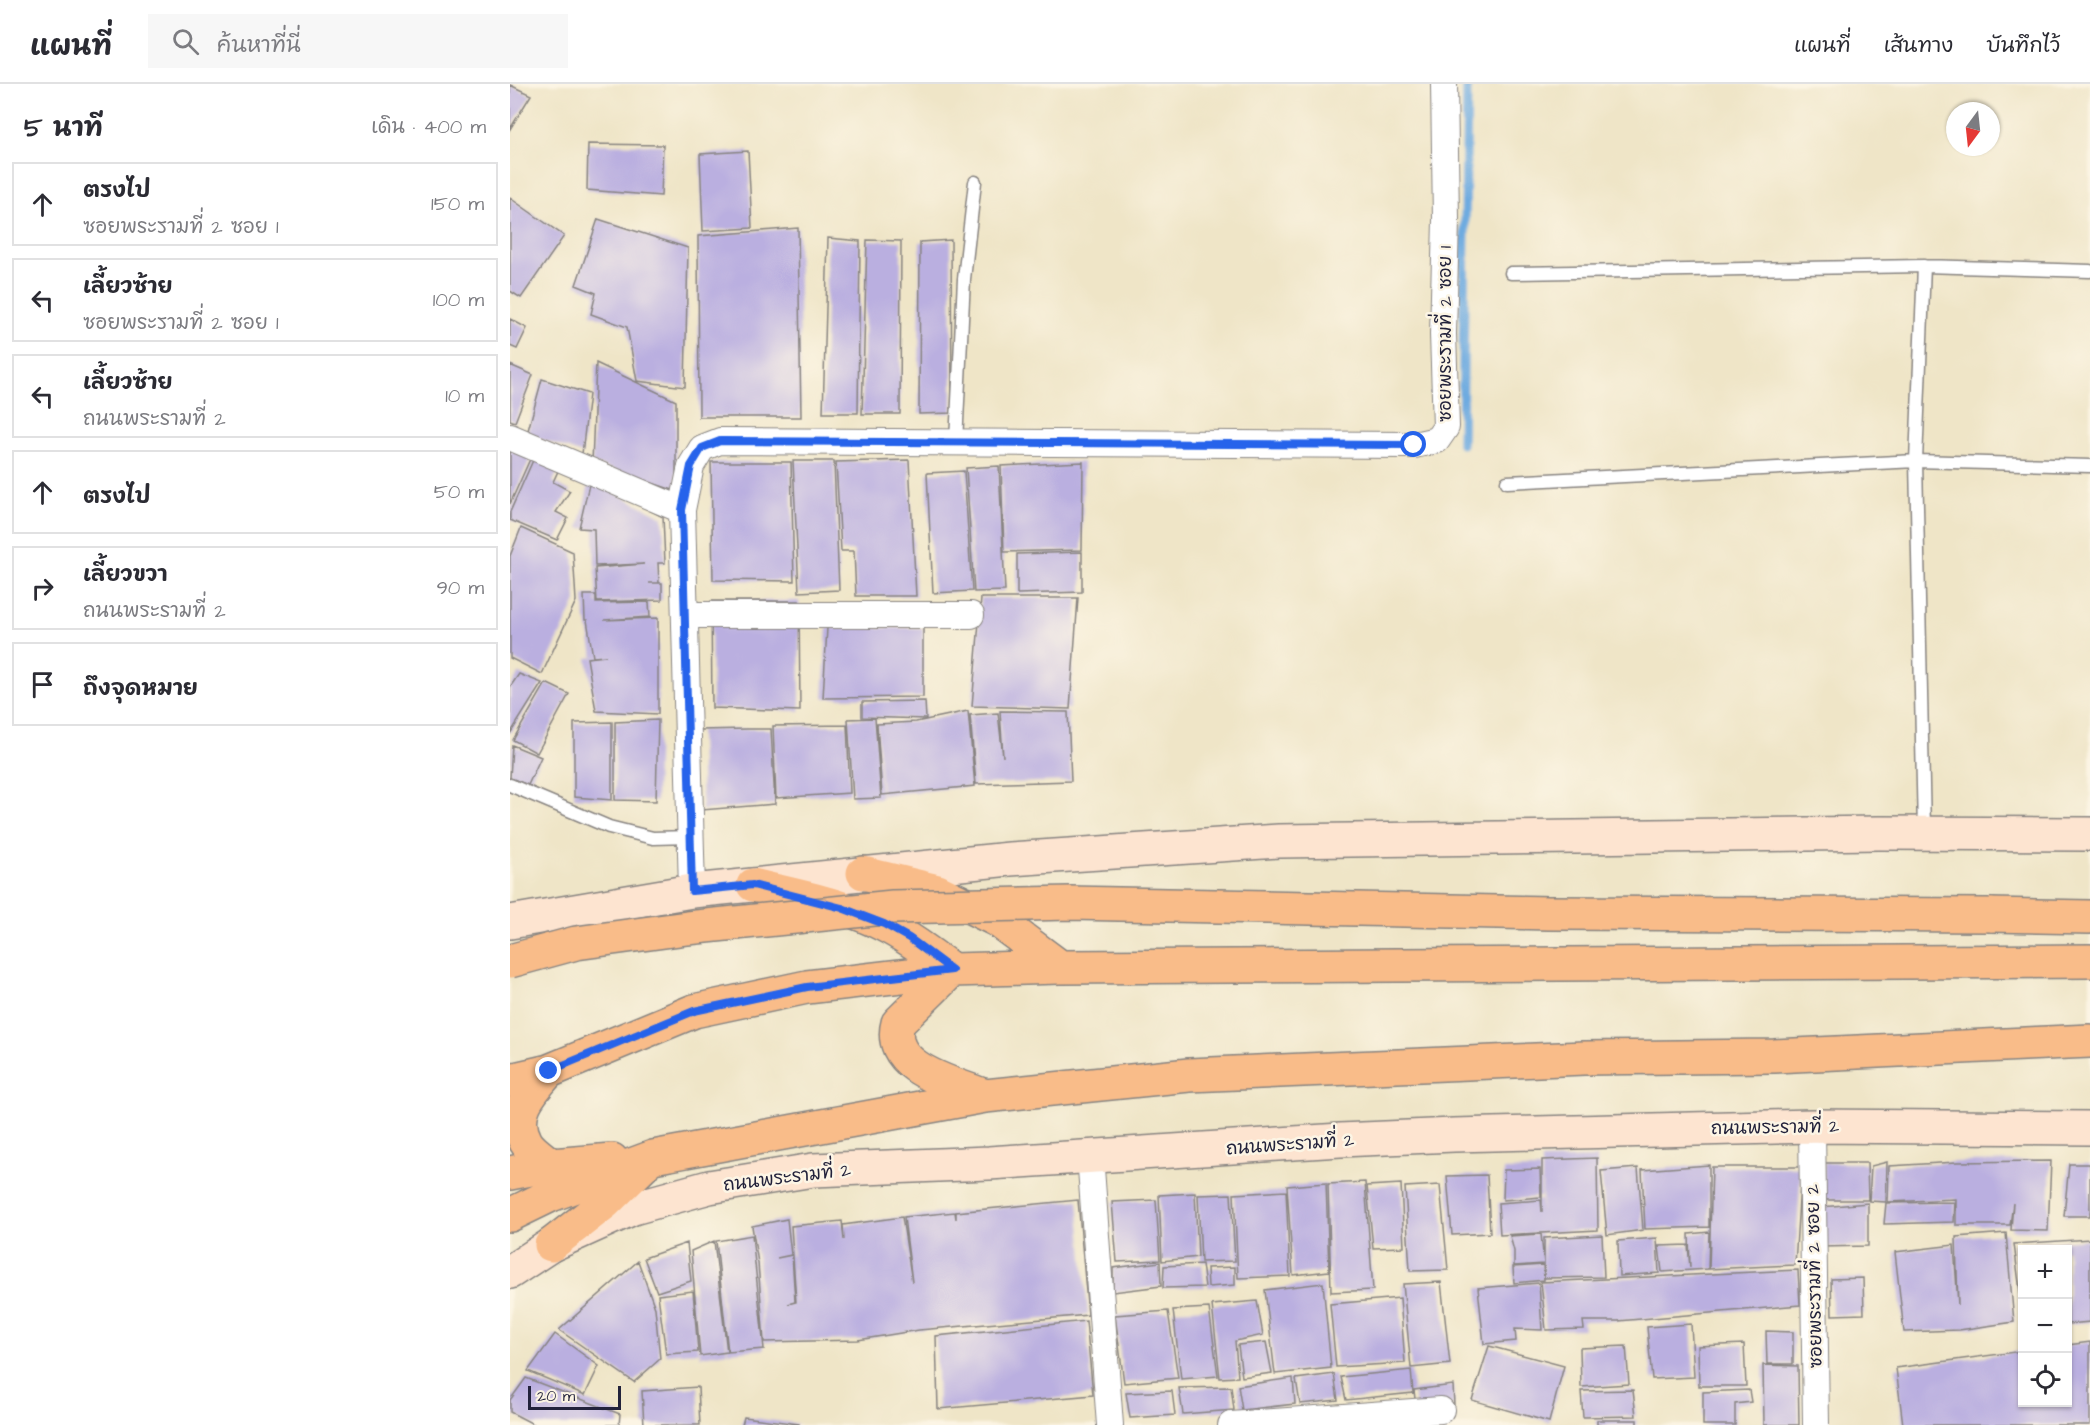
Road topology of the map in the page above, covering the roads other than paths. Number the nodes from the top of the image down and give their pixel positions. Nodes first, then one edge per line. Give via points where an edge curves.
1 (1444, 84) edge
2 (975, 182) dead end
3 (1924, 266) junction
4 (2090, 271) edge
5 (1511, 273) dead end
6 (510, 437) edge
7 (956, 442) junction
8 (1916, 461) junction
9 (2090, 466) edge
10 (1507, 482) dead end
11 (682, 510) junction
12 (686, 615) junction
13 (971, 615) dead end
14 (510, 785) edge
15 (1924, 833) junction
16 (2090, 834) edge
17 (690, 837) junction
18 (863, 873) junction
19 (753, 885) junction
20 (692, 891) junction
21 (2090, 917) edge
22 (510, 922) edge
23 (510, 961) edge
24 (2090, 961) edge
25 (1060, 967) junction
26 (952, 970) junction
27 (2090, 1041) edge
28 (549, 1071) junction
29 (510, 1080) edge
30 (985, 1096) junction
31 (1812, 1126) junction
32 (2090, 1128) edge
33 (1090, 1155) junction
34 (653, 1157) junction
35 (551, 1165) junction
36 (510, 1173) edge
37 (510, 1215) edge
38 (551, 1245) junction
39 (510, 1272) edge
40 (1442, 1410) dead end
41 (1110, 1425) edge
42 (1231, 1425) edge
43 (1816, 1425) edge

1 - 7 street, ซอยพระรามที่ 2 ซอย 1 via 1446,426 1437,440 1414,445
2 - 7 lane via 964,279
3 - 4 lane
3 - 5 lane
3 - 8 lane
6 - 11 street
7 - 11 street, ซอยพระรามที่ 2 ซอย 1 via 720,441 702,448 691,466
8 - 9 lane
8 - 10 lane
8 - 15 lane
11 - 12 street, ซอยพระรามที่ 2 ซอย 1
12 - 13 street
12 - 17 street, ซอยพระรามที่ 2 ซอย 1
14 - 17 lane via 609,827 653,838
15 - 16 main road
15 - 18 main road via 1279,841
17 - 20 street, ซอยพระรามที่ 2 ซอย 1
18 - 19 main road
18 - 25 main road via 938,891 997,920
19 - 20 main road
19 - 26 main road via 842,908 884,924
20 - 22 main road
21 - 23 main road, bridge via 1550,913 1070,903 893,907 598,940
24 - 25 main road
25 - 26 main road
26 - 28 main road via 807,987 694,1011
26 - 30 main road via 898,1023 895,1034 899,1050 924,1072
27 - 30 main road via 1774,1056 1584,1058 1189,1075
28 - 29 main road
28 - 35 main road via 525,1098 520,1113 526,1143
30 - 34 main road
31 - 32 main road, ถนนพระรามที่ 2
31 - 33 main road, ถนนพระรามที่ 2 via 1340,1140
31 - 43 street, ซอยพระรามที่ 2 ซอย 2
33 - 38 main road, ถนนพระรามที่ 2 via 813,1170 709,1187 633,1208
33 - 41 street
34 - 35 main road
34 - 37 main road via 551,1195
34 - 38 main road via 605,1203
35 - 36 main road
38 - 39 main road, ถนนพระรามที่ 2
40 - 42 street

